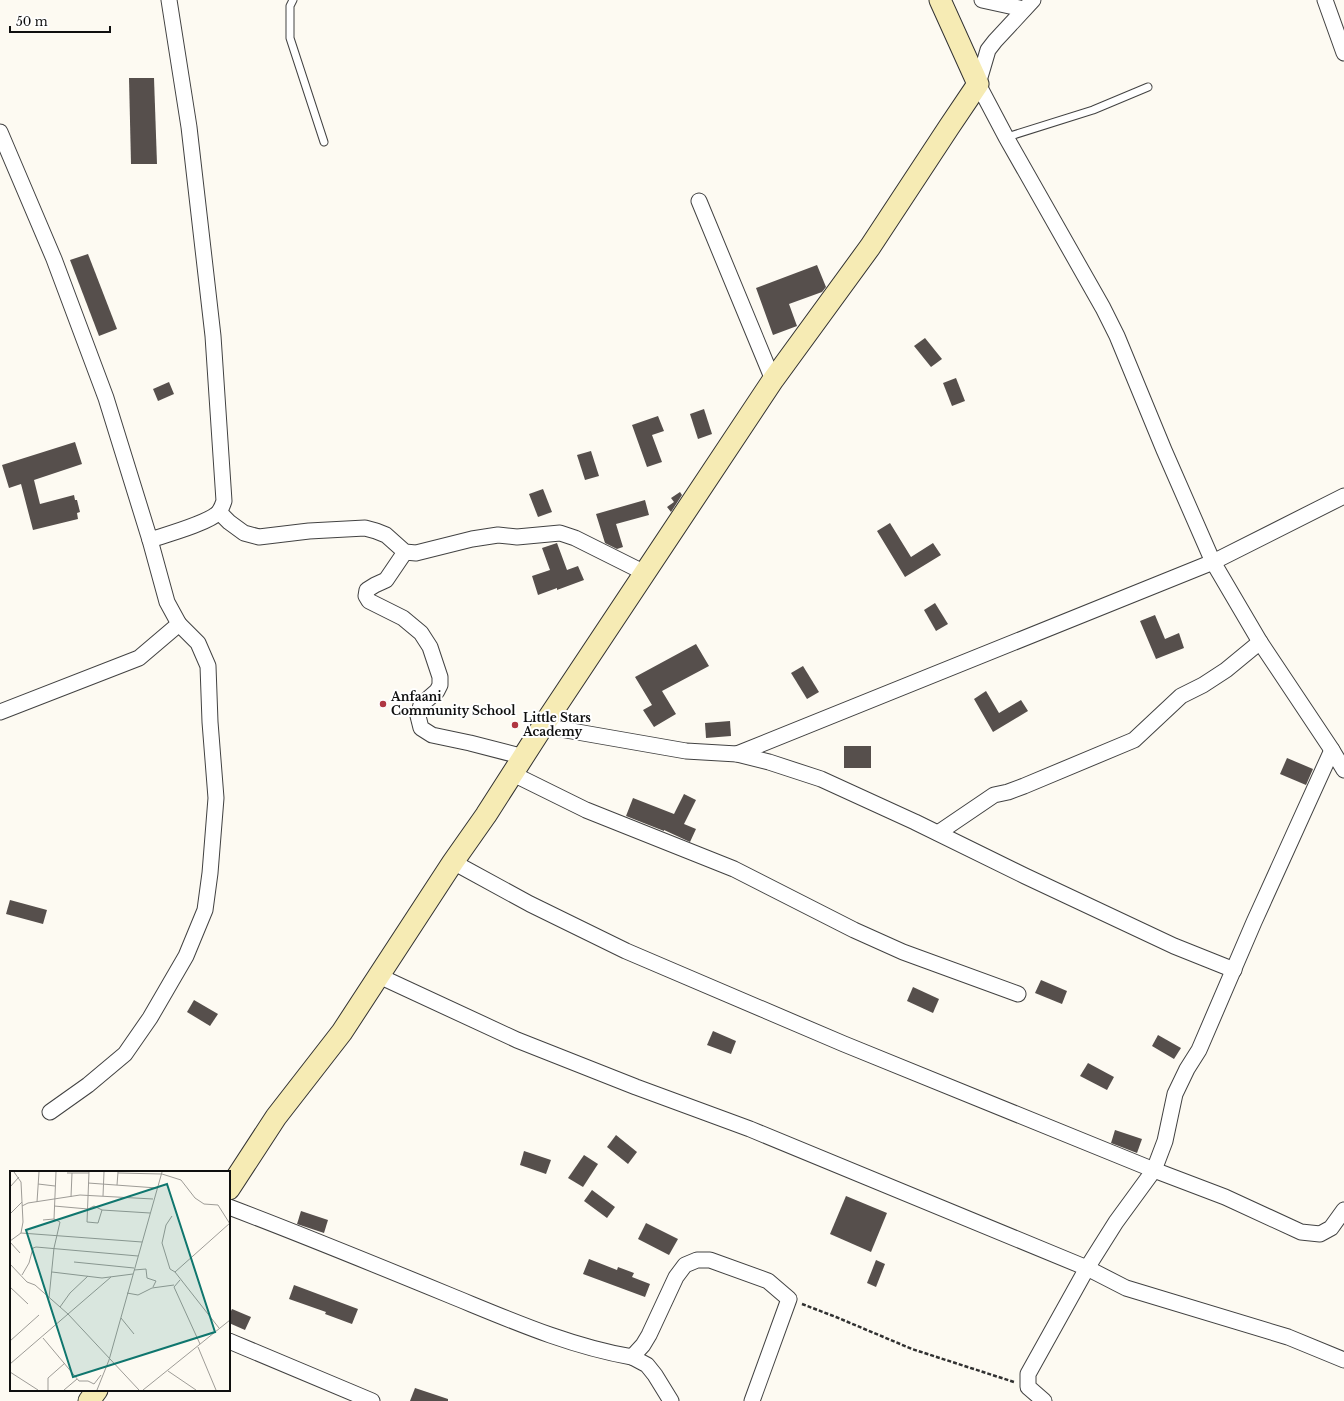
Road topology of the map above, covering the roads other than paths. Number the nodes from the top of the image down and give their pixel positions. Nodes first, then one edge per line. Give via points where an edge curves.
1 (169, 0) edge
2 (293, 0) edge
3 (940, 0) edge
4 (982, 0) edge
5 (1325, 0) edge
6 (1029, 5) edge
7 (1344, 53) edge
8 (978, 84) junction
9 (1148, 87) dead end
10 (0, 132) edge
11 (1006, 137) junction
12 (324, 142) dead end
13 (699, 201) dead end
14 (773, 380) junction
15 (1344, 496) edge
16 (219, 512) junction
17 (150, 540) junction
18 (405, 552) junction
19 (1213, 562) junction
20 (645, 573) junction
21 (179, 624) junction
22 (1260, 642) junction
23 (0, 712) edge
24 (544, 726) junction
25 (1332, 750) junction
26 (737, 754) junction
27 (524, 757) junction
28 (1344, 770) edge
29 (513, 774) junction
30 (938, 833) junction
31 (453, 862) junction
32 (1234, 970) junction
33 (379, 976) junction
34 (1018, 994) dead end
35 (50, 1112) dead end
36 (1154, 1170) junction
37 (230, 1187) edge
38 (230, 1207) edge
39 (1344, 1210) edge
40 (1087, 1268) junction
41 (230, 1341) edge
42 (632, 1357) junction
43 (1344, 1360) edge
44 (372, 1401) edge
45 (671, 1401) edge
46 (752, 1401) edge
47 (1044, 1401) edge

1 - 16 street via 189,127 213,336 224,501
2 - 12 lane via 290,6 290,38
3 - 8 street
4 - 6 street
5 - 7 street
6 - 8 street via 988,50
8 - 11 street
8 - 14 street via 870,247
9 - 11 lane via 1093,110
10 - 17 street via 54,259 106,398
11 - 19 street via 1103,308
13 - 14 street
14 - 20 street
15 - 19 street
16 - 17 street via 193,526
16 - 18 street via 244,533 259,537 365,528 386,535
17 - 21 street via 167,602
18 - 20 street via 416,553 498,535 517,537 560,533
18 - 27 street via 390,576 367,590 366,596 369,601 403,618 421,633 430,647 440,677 440,685 421,705 418,716 420,728 432,735 470,742
19 - 22 street
19 - 26 street
20 - 24 street
21 - 23 street via 139,658
21 - 35 street via 198,643 208,666 216,798 205,910 182,962 150,1018 124,1054 88,1085
22 - 25 street
22 - 30 street via 1226,670 1181,696 1134,740 1024,786 994,795
24 - 26 street via 686,751
24 - 27 street
25 - 28 street
25 - 32 street
26 - 30 street via 821,779
27 - 29 street
29 - 31 street
29 - 34 street via 586,810 734,869 903,952
30 - 32 street via 1174,946
31 - 33 street
31 - 36 street via 530,904 626,951 844,1044
32 - 36 street via 1175,1094 1165,1141
33 - 37 street via 342,1032 276,1117
33 - 40 street via 517,1040 750,1129
36 - 39 street via 1225,1197 1301,1232 1320,1234 1331,1228
36 - 40 street via 1116,1222
38 - 42 street via 307,1236 539,1331 607,1353
40 - 43 street via 1126,1288 1288,1337
40 - 47 street via 1028,1374 1028,1387
41 - 44 street
42 - 45 street via 647,1365
42 - 46 street via 649,1335 676,1277 685,1265 697,1260 710,1260 768,1281 789,1299

